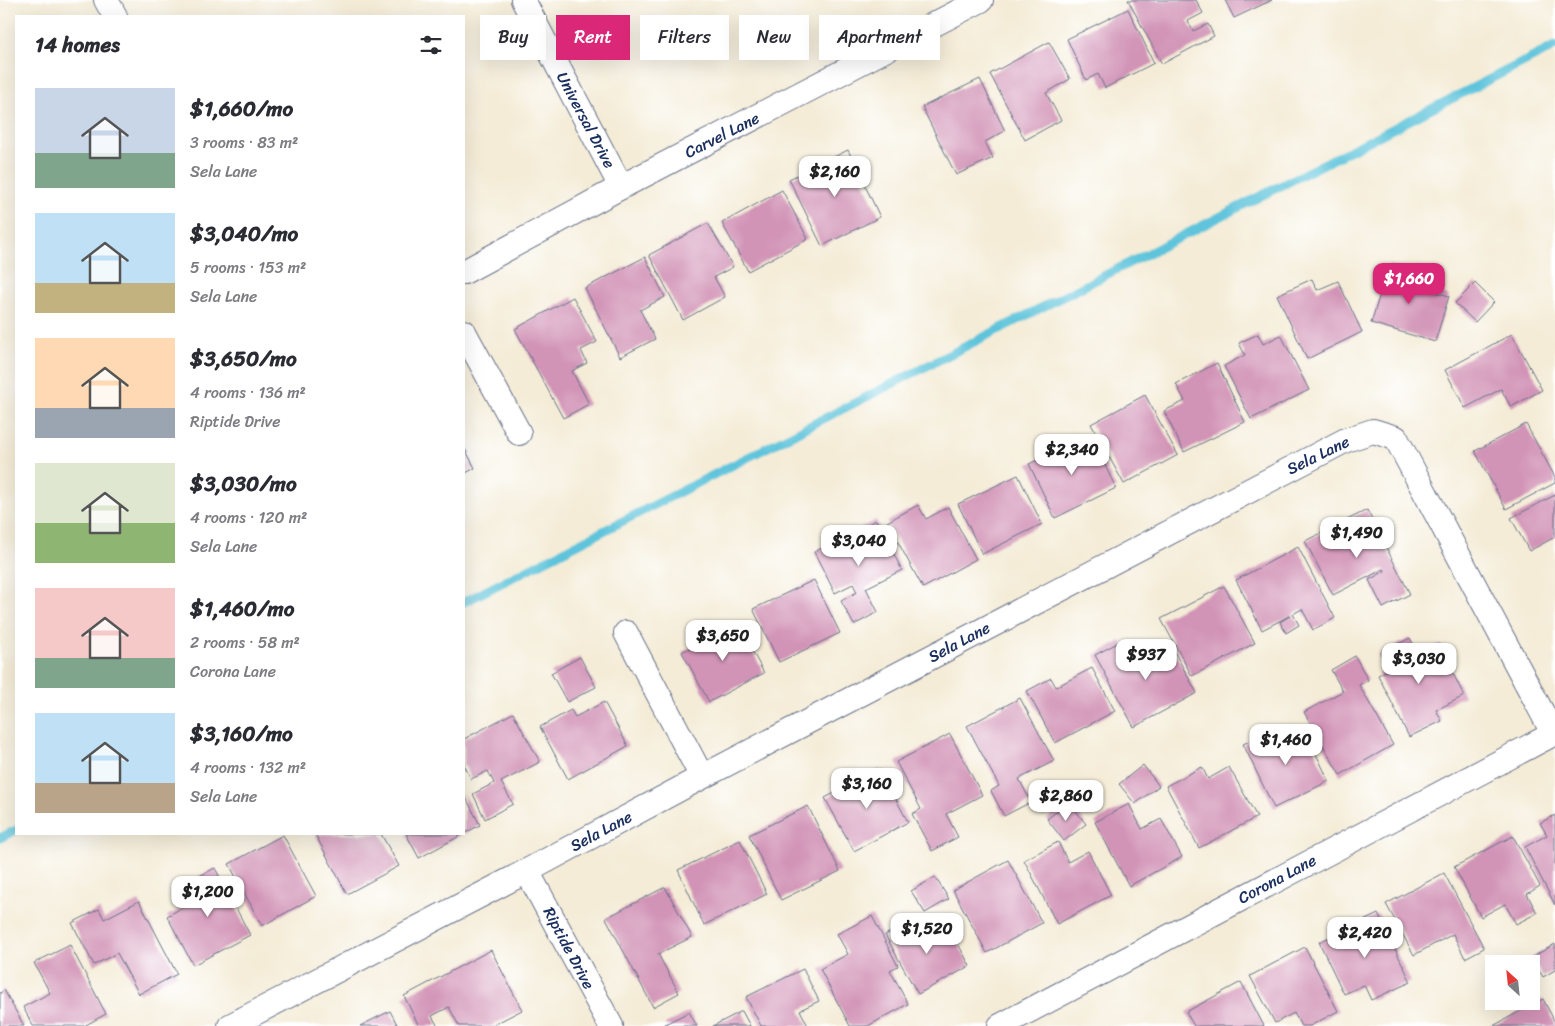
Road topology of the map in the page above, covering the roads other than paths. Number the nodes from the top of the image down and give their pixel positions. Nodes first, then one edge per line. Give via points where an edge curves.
1 (106, 0) edge
2 (523, 0) edge
3 (982, 0) edge
4 (946, 8) edge
5 (114, 15) edge
6 (621, 187) junction
7 (465, 271) edge
8 (465, 334) edge
9 (519, 433) dead end
10 (626, 633) dead end
11 (1554, 733) edge
12 (702, 777) junction
13 (528, 871) junction
14 (230, 1026) edge
15 (611, 1026) edge
16 (1000, 1026) edge

1 - 5 street
2 - 6 street, Universal Drive
3 - 4 street, Carvel Lane
4 - 6 street, Carvel Lane
6 - 7 street, Carvel Lane
8 - 9 street
10 - 12 street
11 - 12 street, Sela Lane via 1396,438 1373,431 1346,440
11 - 16 street, Corona Lane
12 - 13 street, Sela Lane
13 - 14 street, Sela Lane
13 - 15 street, Riptide Drive

